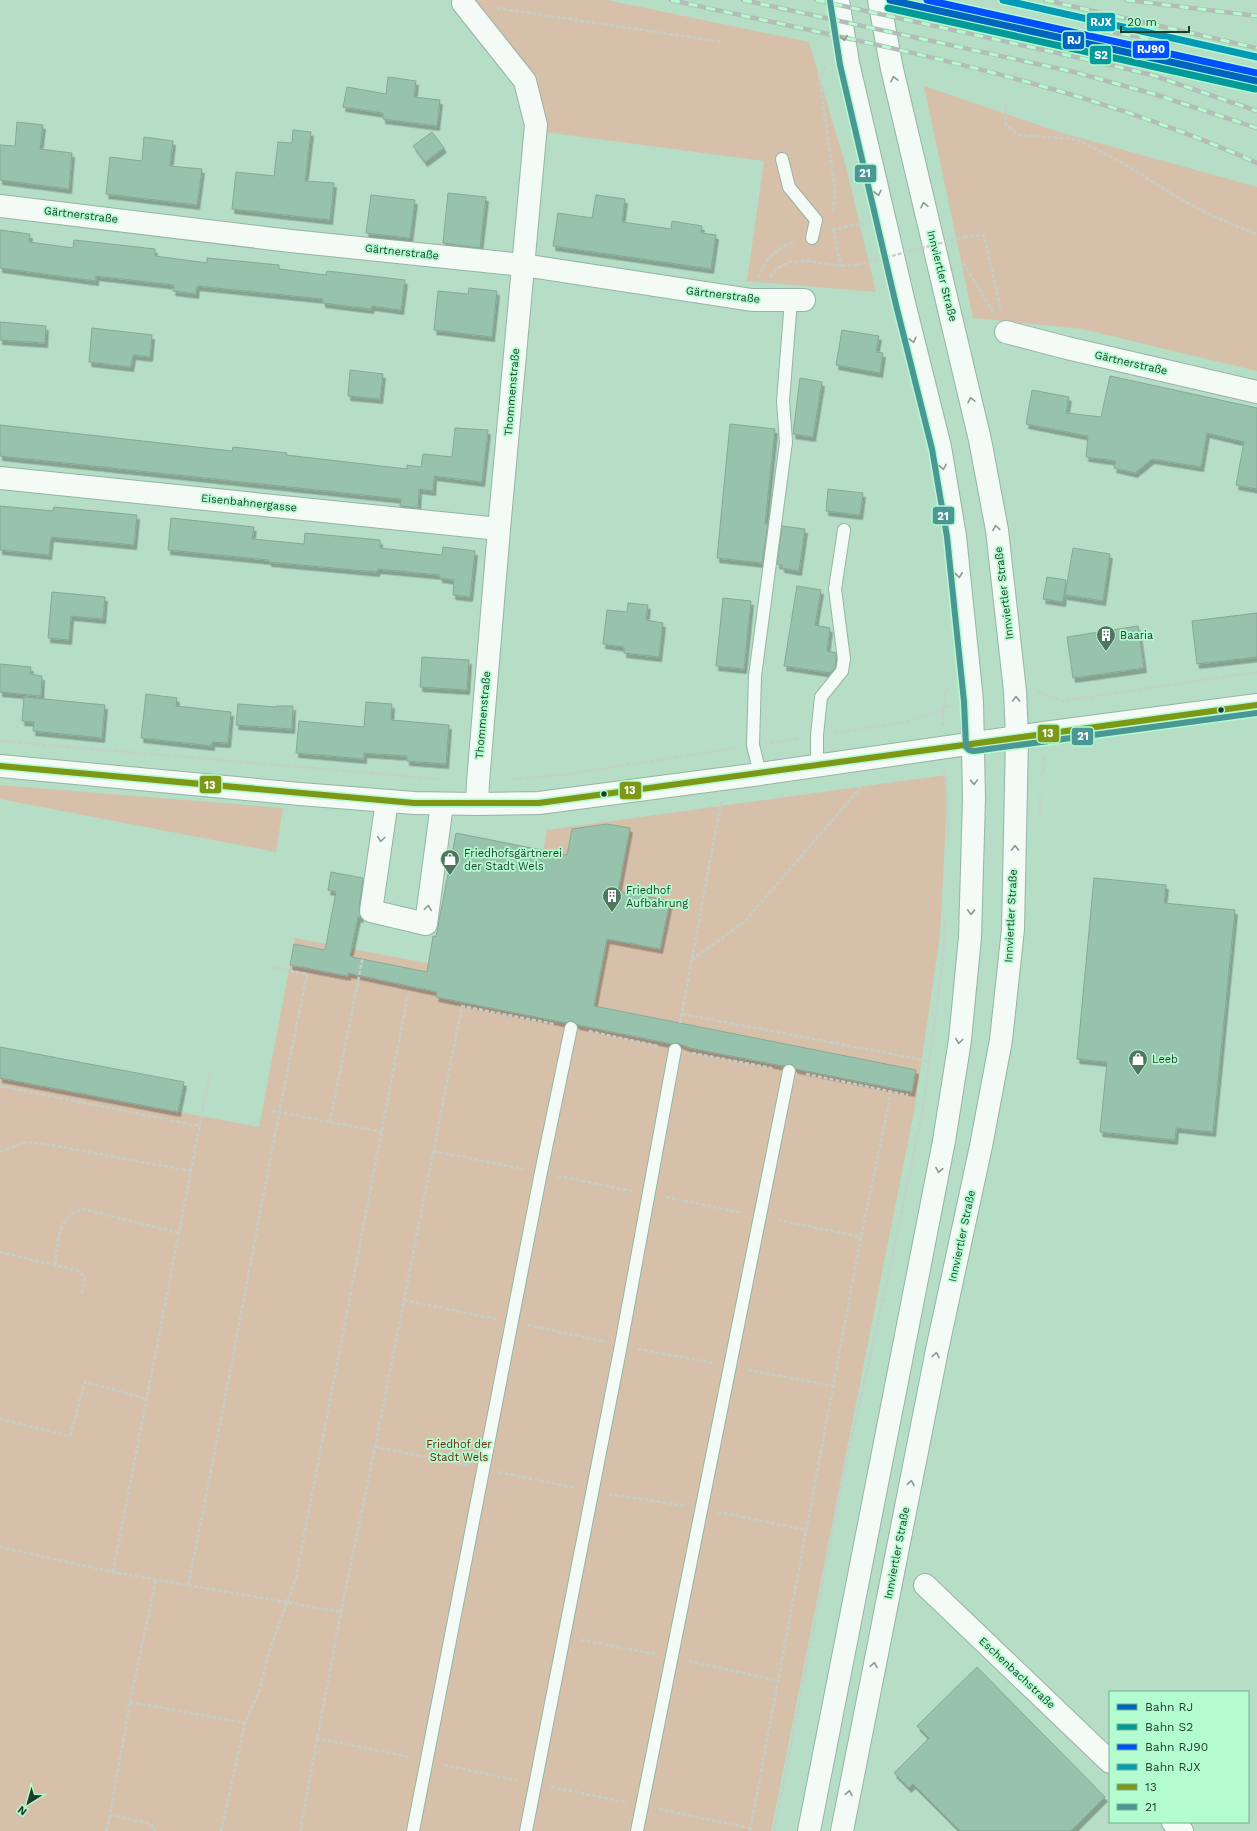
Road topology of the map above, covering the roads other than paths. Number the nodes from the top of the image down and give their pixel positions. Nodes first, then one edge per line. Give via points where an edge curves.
1 (838, 0) edge
2 (879, 0) edge
3 (463, 3) road end
4 (782, 159) dead end
5 (0, 206) edge
6 (812, 238) road end
7 (524, 265) junction
8 (798, 300) joint
9 (1006, 332) road end
10 (1257, 392) edge
11 (0, 478) edge
12 (499, 529) junction
13 (844, 530) dead end
14 (1257, 705) edge
15 (1017, 738) junction
16 (972, 743) junction
17 (0, 766) edge
18 (817, 766) junction
19 (760, 774) junction
20 (387, 800) junction
21 (442, 804) junction
22 (477, 804) junction
23 (571, 1028) dead end
24 (675, 1050) dead end
25 (789, 1071) dead end
26 (924, 1585) dead end
27 (1109, 1761) edge
28 (1174, 1823) edge
29 (412, 1831) edge
30 (526, 1831) edge
31 (637, 1831) edge
32 (809, 1831) edge
33 (842, 1831) edge
34 (1182, 1831) edge

1 -> 16 street via 850,70 940,447 955,536 972,701
15 -> 2 street, Innviertler Straße via 1015,691 997,530 980,440 892,69
3 - 7 street, Thommenstraße via 525,81 536,125
4 - 6 lane via 789,187 816,220
5 - 7 street, Gärtnerstraße via 291,241
7 - 8 street, Gärtnerstraße via 752,300
7 - 12 street, Thommenstraße
8 - 19 lane via 783,401 786,442 755,676 753,746
9 - 10 street, Gärtnerstraße
11 - 12 street, Eisenbahnergasse
12 - 22 street, Thommenstraße
13 - 18 lane via 836,589 844,659 842,671 821,697 816,736
14 - 15 street
15 - 16 street
33 -> 15 street, Innviertler Straße via 937,1350 1002,1040 1012,929
16 - 18 street
16 -> 32 street via 974,799 970,937 960,1040 946,1133
17 - 20 street
18 - 19 street
19 - 22 street via 539,803
20 - 21 street
20 -> 21 street via 371,911 426,924
21 - 22 street
23 - 29 lane
24 - 30 lane via 624,1330
25 - 31 lane
26 - 27 street, Eschenbachstraße
28 - 34 street

